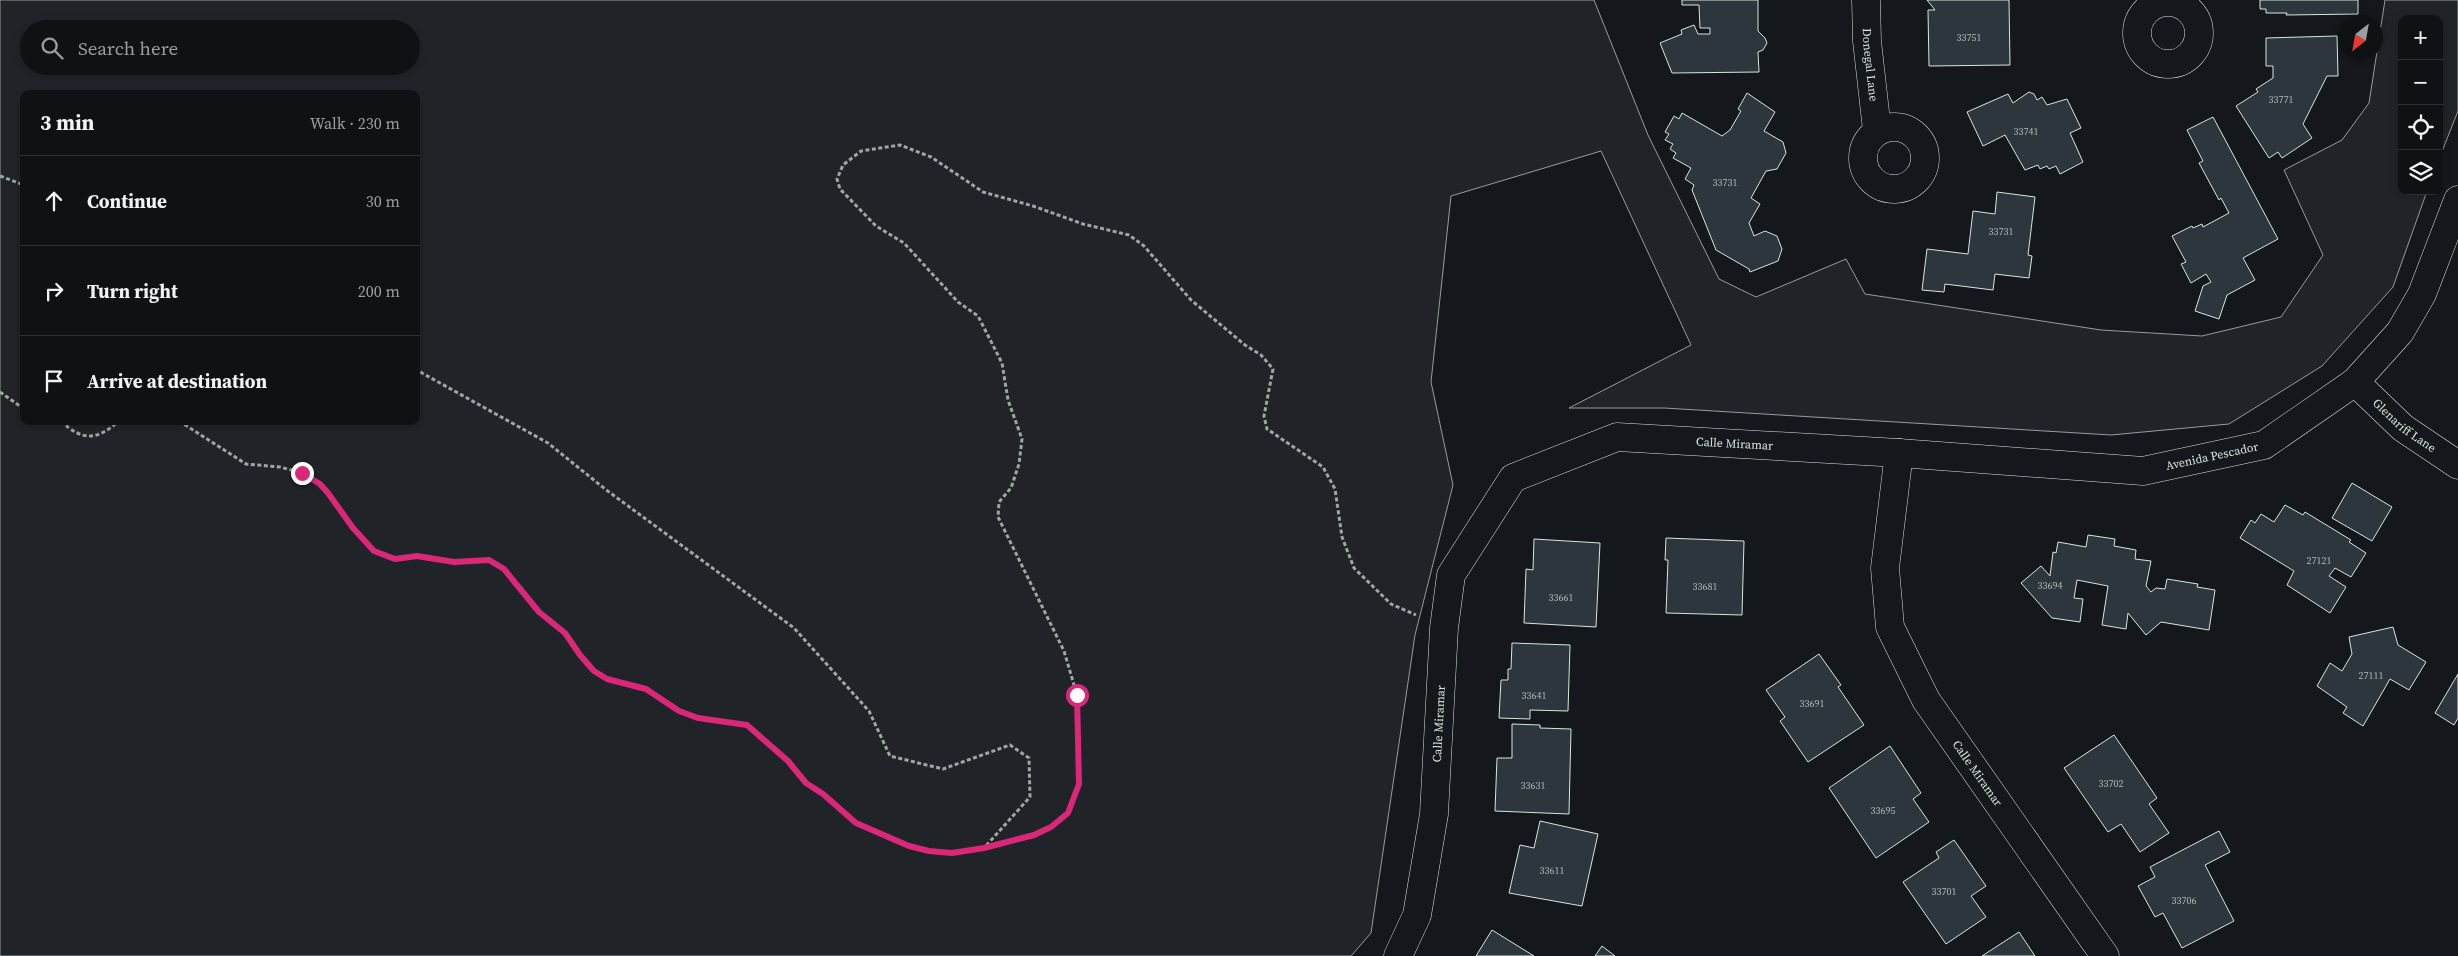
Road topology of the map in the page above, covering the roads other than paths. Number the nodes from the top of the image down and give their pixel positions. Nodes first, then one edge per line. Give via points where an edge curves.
1 (1866, 0) edge
2 (1877, 130) dead end
3 (2458, 200) edge
4 (2355, 382) junction
5 (1899, 453) junction
6 (2458, 464) edge
7 (1398, 956) edge
8 (2105, 956) edge

1 - 2 street, Donegal Lane
3 - 4 street, Avenida Pescador via 2422,294 2404,325
4 - 5 street, Avenida Pescador via 2264,445 2143,471
4 - 6 street, Glenariff Lane via 2403,428
5 - 7 street, Calle Miramar via 1617,437 1513,478 1451,574 1444,628 1434,814 1417,915
5 - 8 street, Calle Miramar via 1885,568 1890,627 1926,700

